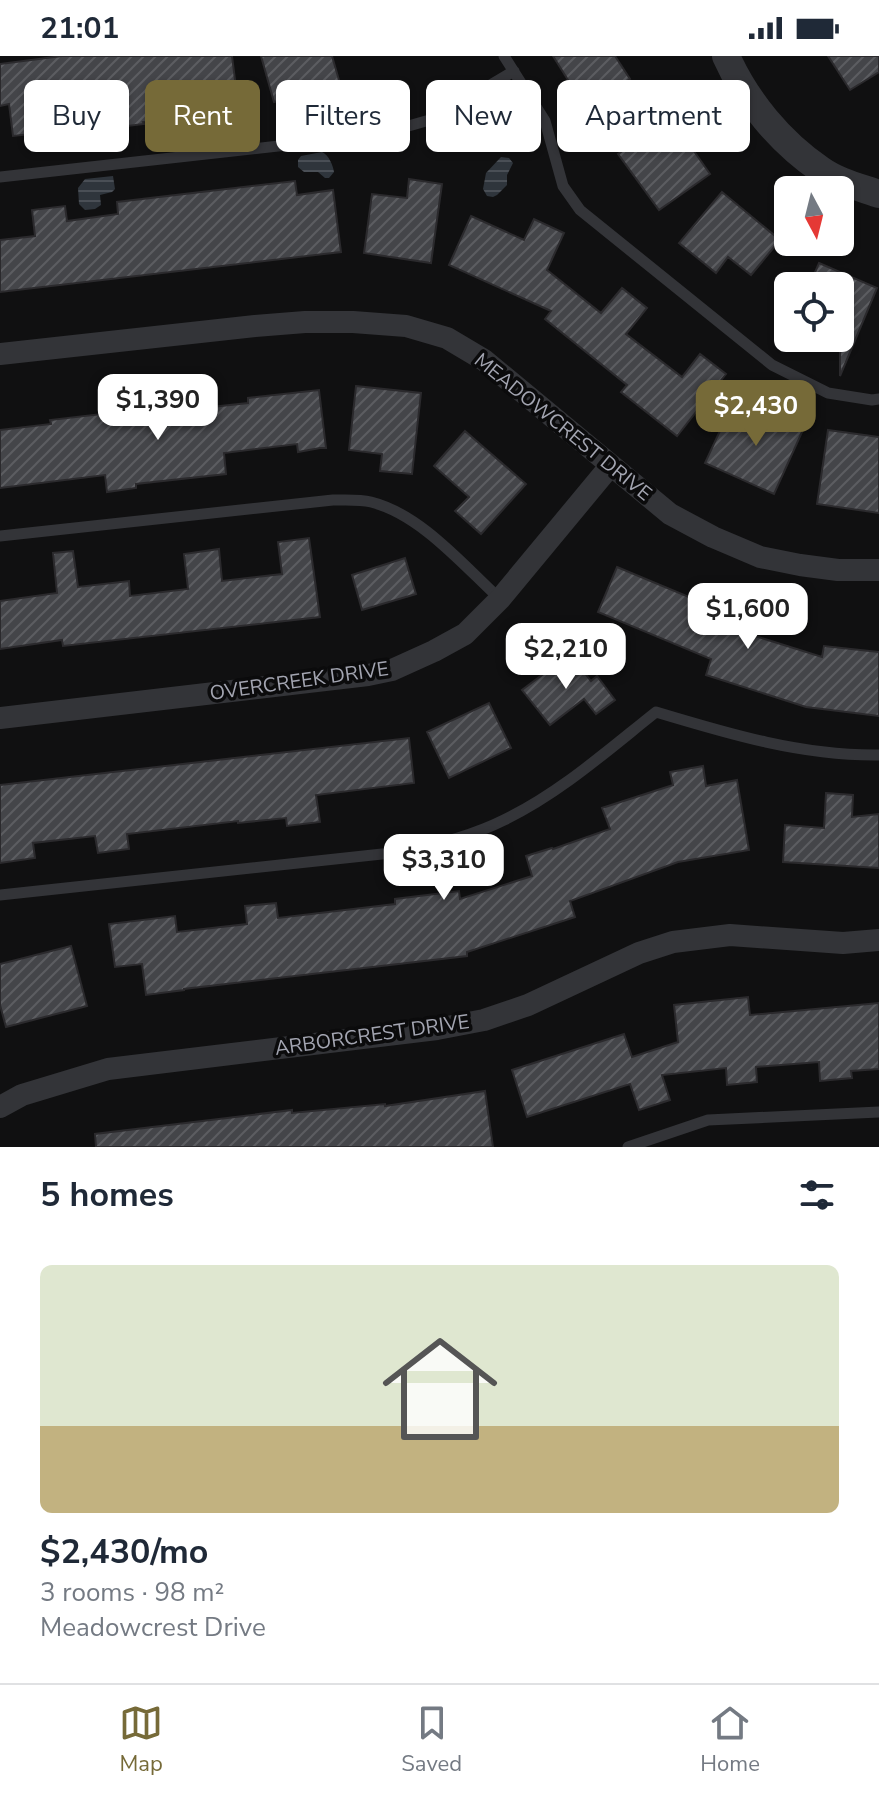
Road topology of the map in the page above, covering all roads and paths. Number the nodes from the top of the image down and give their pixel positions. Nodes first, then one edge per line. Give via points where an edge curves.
1 (504, 56) edge
2 (726, 56) edge
3 (514, 71) junction
4 (0, 177) edge
5 (879, 194) edge
6 (0, 354) edge
7 (879, 399) edge
8 (611, 465) junction
9 (0, 536) edge
10 (879, 570) edge
11 (500, 599) junction
12 (0, 718) edge
13 (879, 755) edge
14 (0, 895) edge
15 (879, 940) edge
16 (0, 1107) edge
17 (879, 1112) edge
18 (628, 1147) edge

1 - 3 lane
2 - 5 street via 745,93 779,135 822,171
3 - 4 lane via 433,119 377,135
3 - 7 lane via 545,121 563,186 580,210 772,365 828,393
6 - 8 street, MEADOWCREST DRIVE via 305,322 406,326 447,338 484,360
8 - 10 street, MEADOWCREST DRIVE via 670,514 760,557 838,570
8 - 11 street, OVERCREEK DRIVE
9 - 11 lane via 333,500 368,501 422,526
11 - 12 street, OVERCREEK DRIVE via 465,634 392,670
13 - 14 lane via 814,751 739,737 656,712 556,790 505,820 456,840 410,851
15 - 16 street, ARBORCREST DRIVE via 843,943 730,935 673,942 484,1020 108,1069 22,1095
17 - 18 lane via 708,1120

